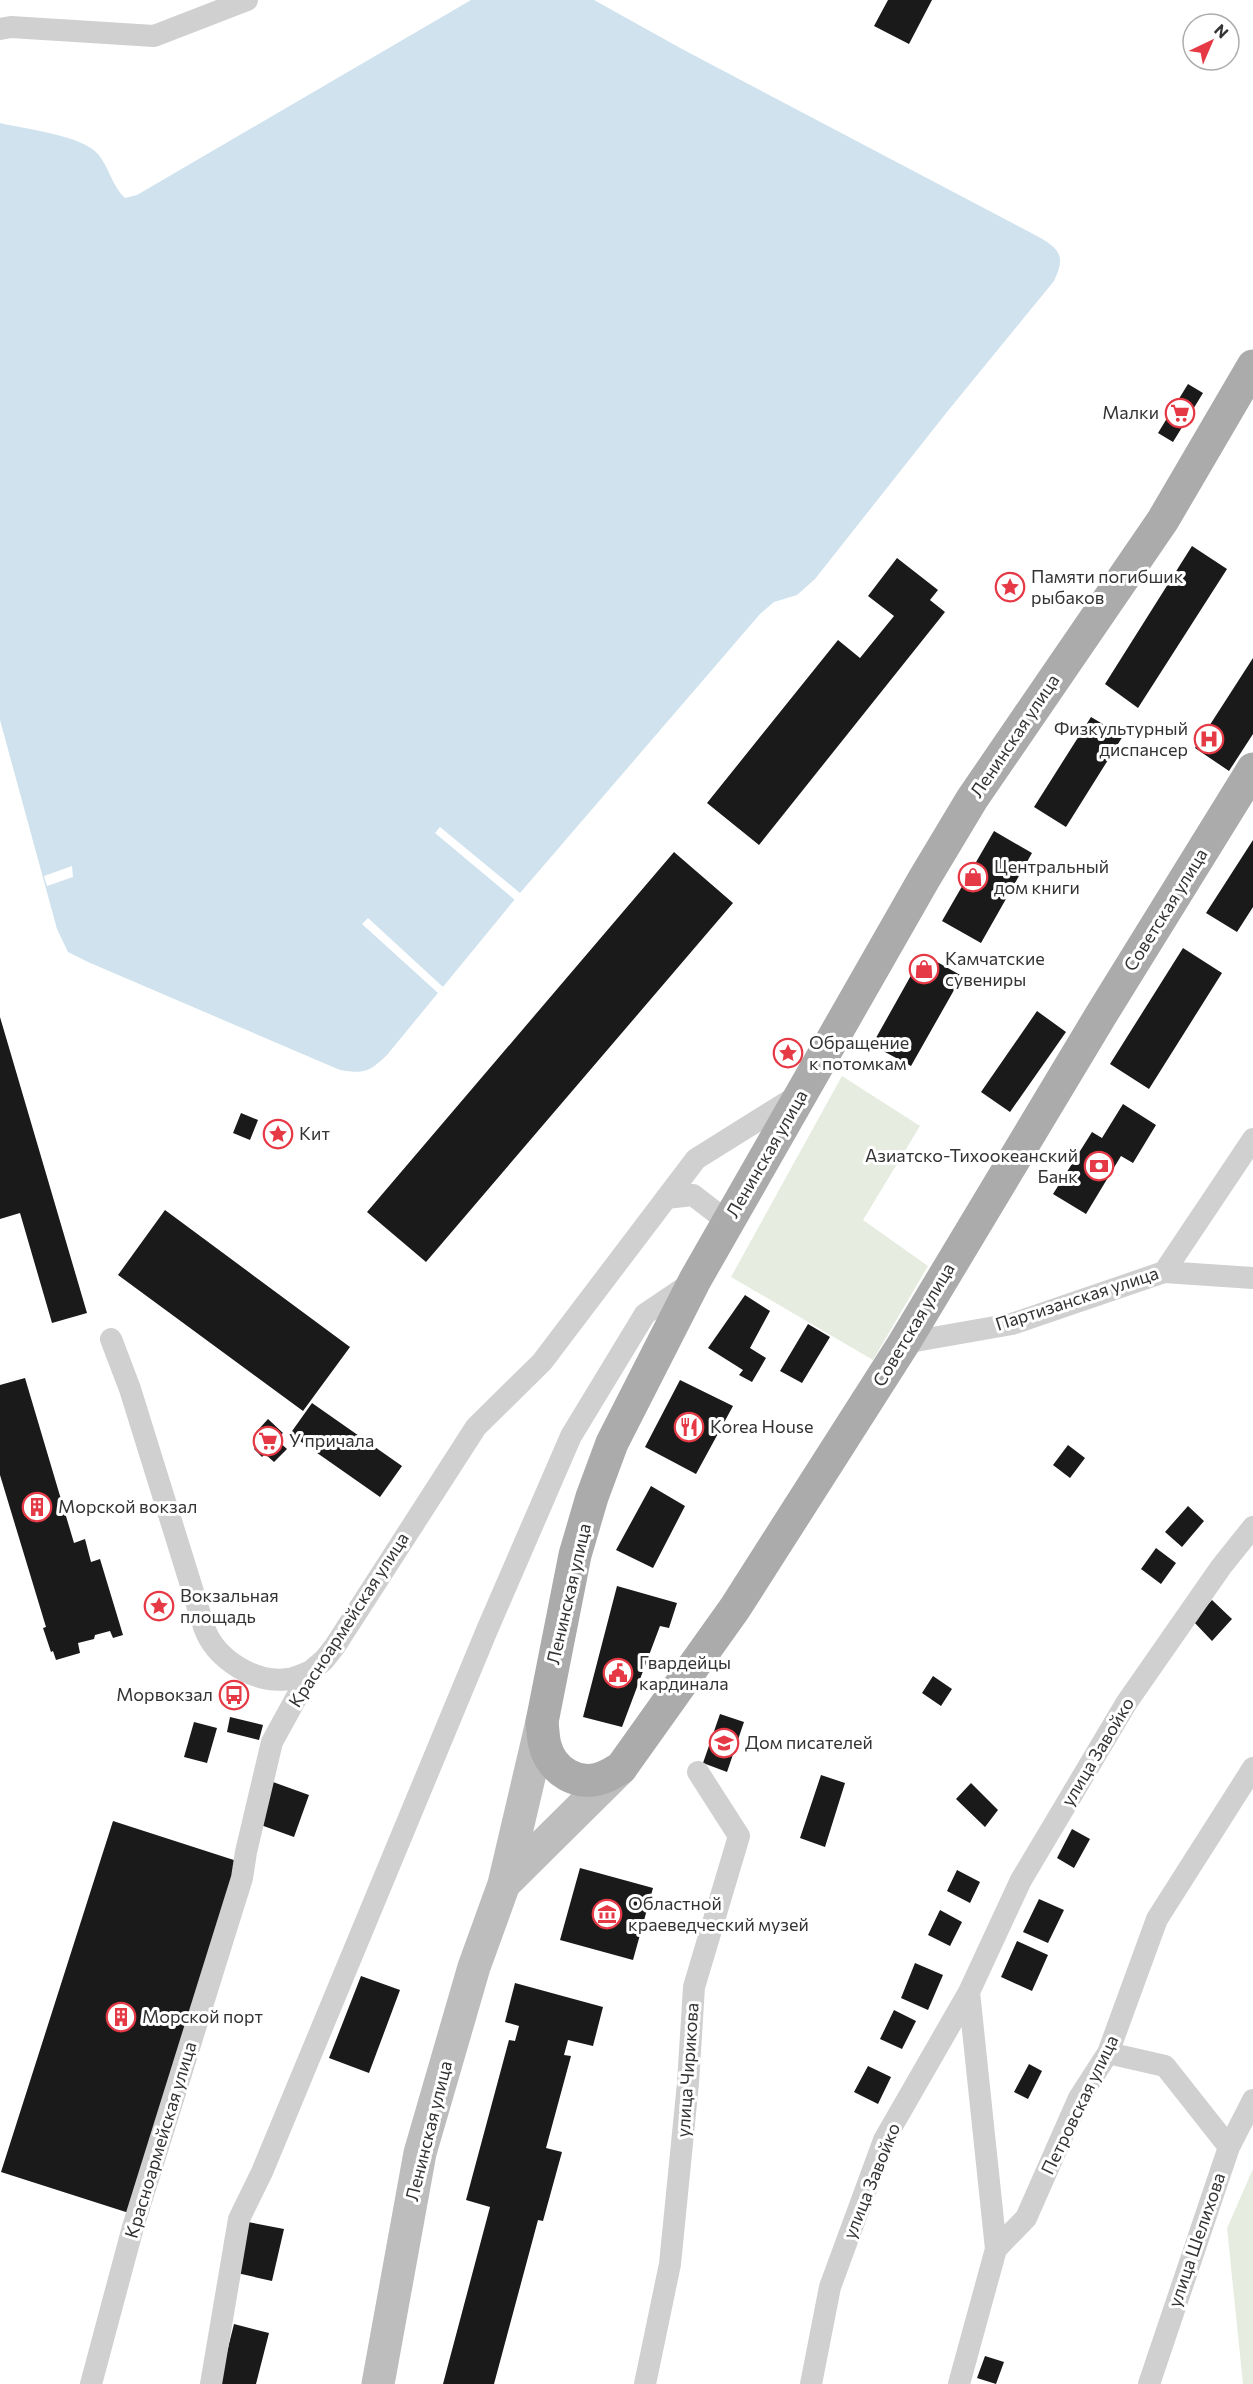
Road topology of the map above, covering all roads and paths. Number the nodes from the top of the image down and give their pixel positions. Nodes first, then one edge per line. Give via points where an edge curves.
1 (247, 0) edge
2 (0, 29) edge
3 (1253, 366) edge
4 (1253, 769) edge
5 (802, 1093) junction
6 (1253, 1139) edge
7 (666, 1198) junction
8 (728, 1222) junction
9 (1164, 1272) junction
10 (1253, 1278) edge
11 (694, 1280) junction
12 (111, 1339) dead end
13 (904, 1343) junction
14 (1253, 1527) edge
15 (311, 1671) junction
16 (542, 1722) junction
17 (621, 1768) junction
18 (1253, 1768) edge
19 (698, 1772) dead end
20 (504, 1884) junction
21 (969, 1992) junction
22 (1107, 2053) junction
23 (1253, 2100) edge
24 (1228, 2147) junction
25 (996, 2248) junction
26 (91, 2384) edge
27 (211, 2384) edge
28 (378, 2384) edge
29 (645, 2384) edge
30 (811, 2384) edge
31 (959, 2384) edge
32 (1149, 2384) edge

1 - 2 street via 154,36
3 - 5 main road, Ленинская улица via 1163,520 972,799
4 - 13 main road, Советская улица
5 - 7 street, Красноармейская улица via 696,1159
5 - 8 main road, Ленинская улица
6 - 9 street, Партизанская улица
7 - 8 street via 693,1195
7 - 15 street, Красноармейская улица via 542,1362 476,1426 335,1646
8 - 11 main road, Ленинская улица
9 - 10 street
9 - 13 street, Партизанская улица via 1012,1324
11 - 16 main road, Ленинская улица via 612,1443 592,1497 575,1555
11 - 27 street via 645,1314 571,1436 239,2219
12 - 15 street via 211,1642 230,1662 257,1675 283,1679
13 - 17 main road, Советская улица via 735,1608
14 - 21 street, улица Завойко via 1126,1702 1021,1880
15 - 26 street, Красноармейская улица via 273,1742 242,1878 133,2227
16 - 17 main road via 545,1746 553,1764 563,1773 591,1780
16 - 20 main road, Ленинская улица
17 - 20 main road, Ленинская улица
18 - 22 street, Петровская улица via 1157,1919
19 - 29 street, улица Чирикова via 739,1836 694,1987 670,2264
20 - 28 main road, Ленинская улица via 474,1967 420,2153
21 - 25 street
21 - 30 street, улица Завойко via 884,2140 830,2287
22 - 24 street via 1165,2066
22 - 25 street, Петровская улица via 1080,2098 1026,2218
23 - 24 street, улица Шелихова
24 - 32 street, улица Шелихова
25 - 31 street, Петровская улица

